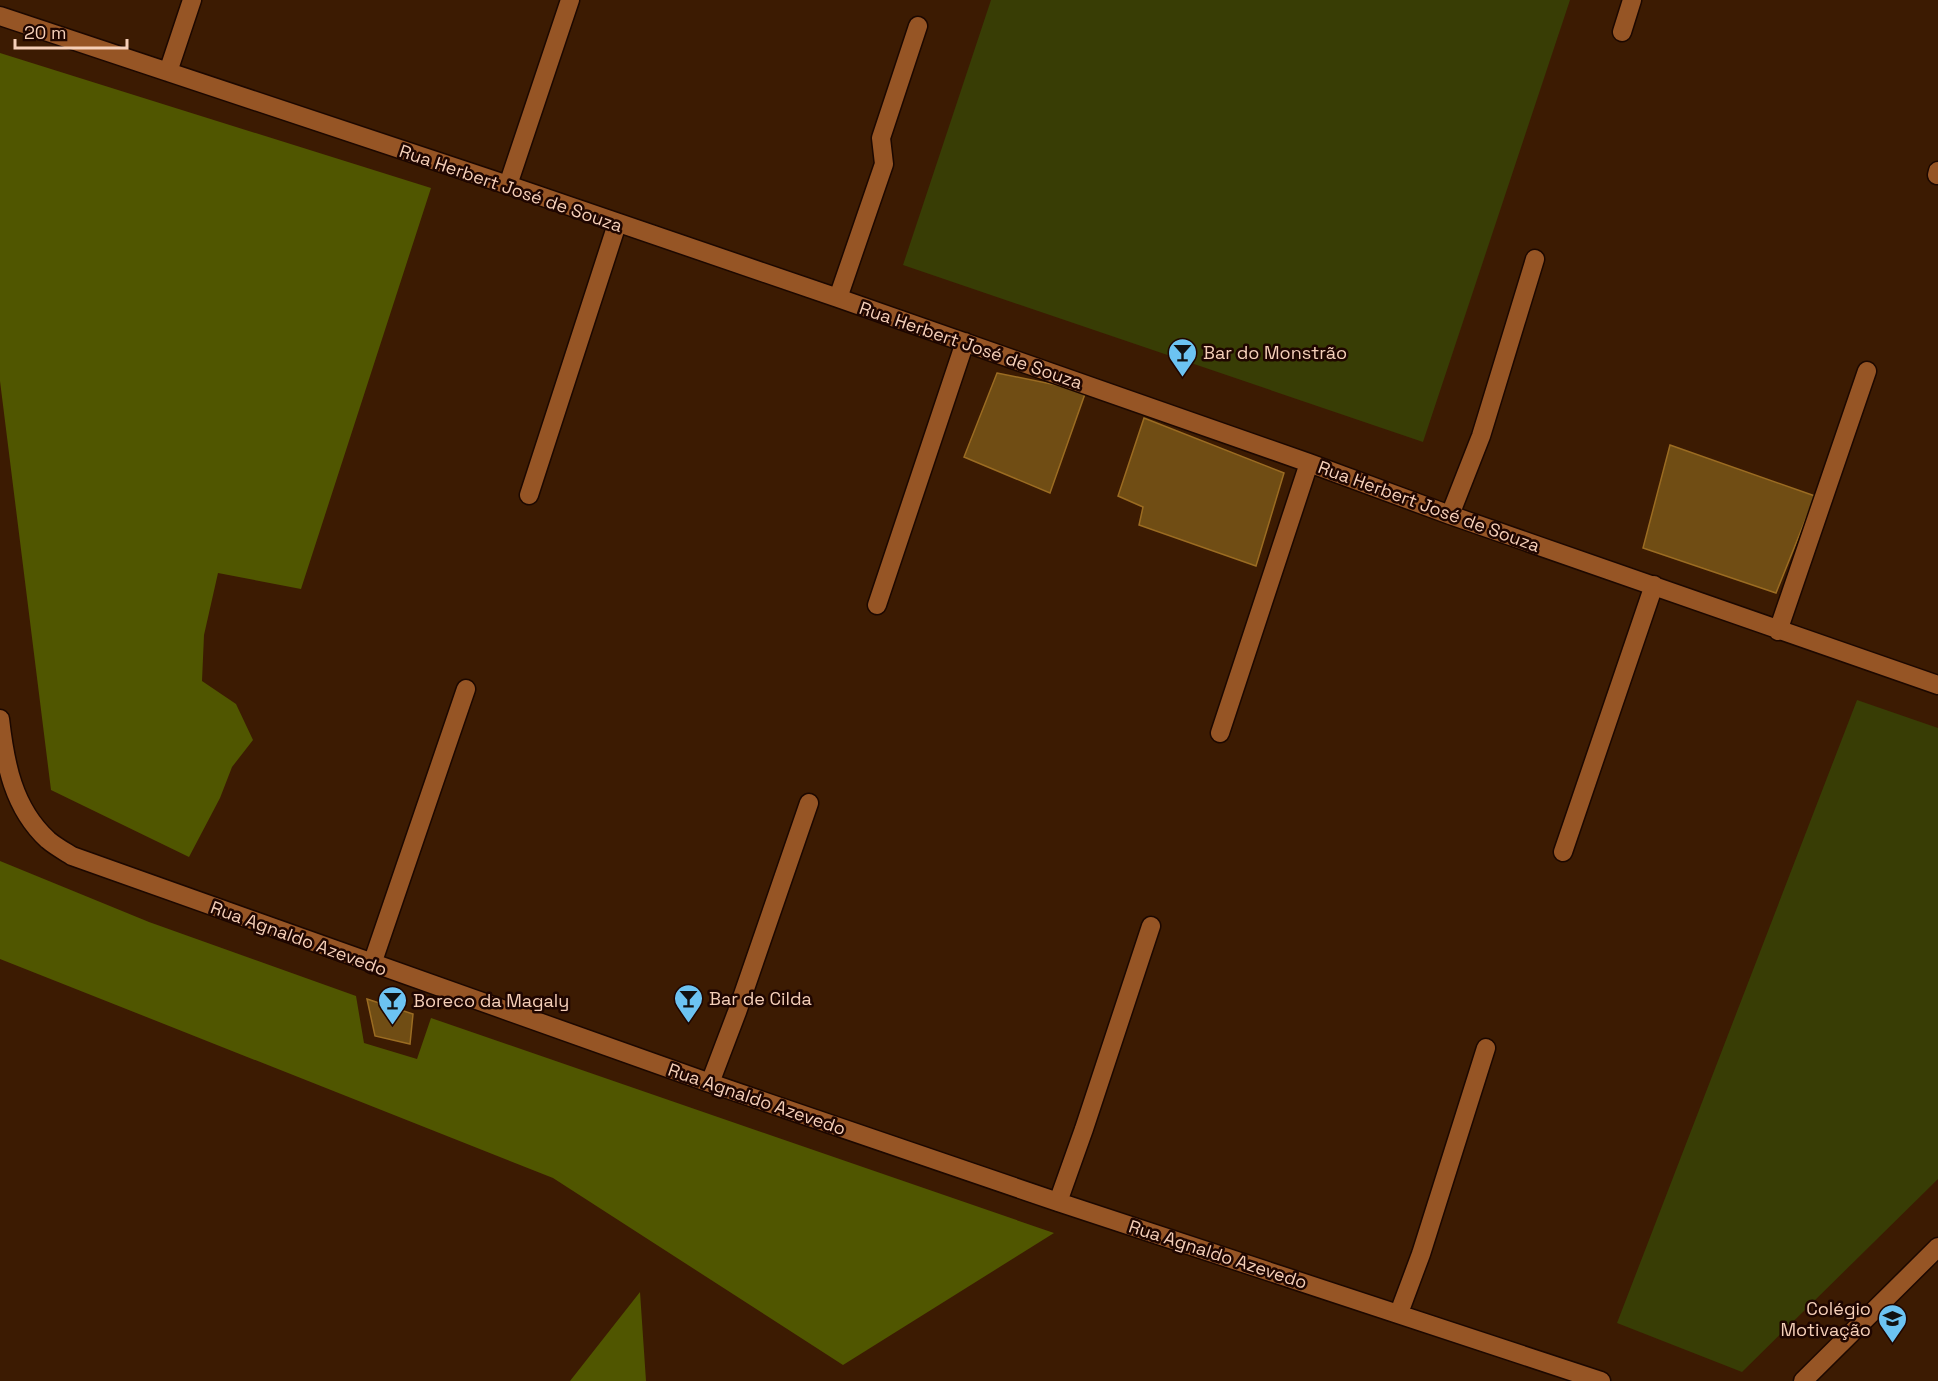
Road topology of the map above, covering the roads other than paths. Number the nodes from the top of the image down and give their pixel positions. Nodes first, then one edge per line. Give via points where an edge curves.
1 (192, 0) edge
2 (570, 0) edge
3 (1632, 0) edge
4 (0, 16) edge
5 (918, 26) dead end
6 (1622, 32) dead end
7 (168, 72) junction
8 (508, 185) junction
9 (617, 224) junction
10 (1535, 259) dead end
11 (838, 298) junction
12 (965, 342) junction
13 (1867, 371) dead end
14 (1309, 463) junction
15 (529, 495) dead end
16 (1450, 515) junction
17 (1654, 585) junction
18 (877, 605) dead end
19 (1778, 630) junction
20 (1938, 685) edge
21 (466, 689) dead end
22 (0, 719) edge
23 (1220, 733) dead end
24 (809, 803) dead end
25 (1563, 852) dead end
26 (1151, 926) dead end
27 (372, 964) junction
28 (1486, 1048) dead end
29 (710, 1083) junction
30 (1058, 1202) junction
31 (1938, 1247) edge
32 (1399, 1313) junction
33 (1601, 1381) edge
34 (1803, 1381) edge

1 - 7 street
2 - 8 street
3 - 6 street
4 - 7 street, Rua Herbert José de Souza
5 - 11 street via 881,138 884,164
7 - 8 street, Rua Herbert José de Souza
8 - 9 street, Rua Herbert José de Souza
9 - 11 street, Rua Herbert José de Souza
9 - 15 street
10 - 16 street via 1481,436
11 - 12 street, Rua Herbert José de Souza
12 - 14 street, Rua Herbert José de Souza
12 - 18 street
13 - 19 street
14 - 16 street, Rua Herbert José de Souza
14 - 23 street
16 - 17 street, Rua Herbert José de Souza
17 - 19 street, Rua Herbert José de Souza
17 - 25 street
19 - 20 street, Rua Herbert José de Souza
21 - 27 street
22 - 27 street, Rua Agnaldo Azevedo via 14,789 30,819 48,840 72,856
24 - 29 street
26 - 30 street
27 - 29 street, Rua Agnaldo Azevedo
28 - 32 street
29 - 30 street, Rua Agnaldo Azevedo
30 - 32 street, Rua Agnaldo Azevedo
31 - 34 street
32 - 33 street, Rua Agnaldo Azevedo

